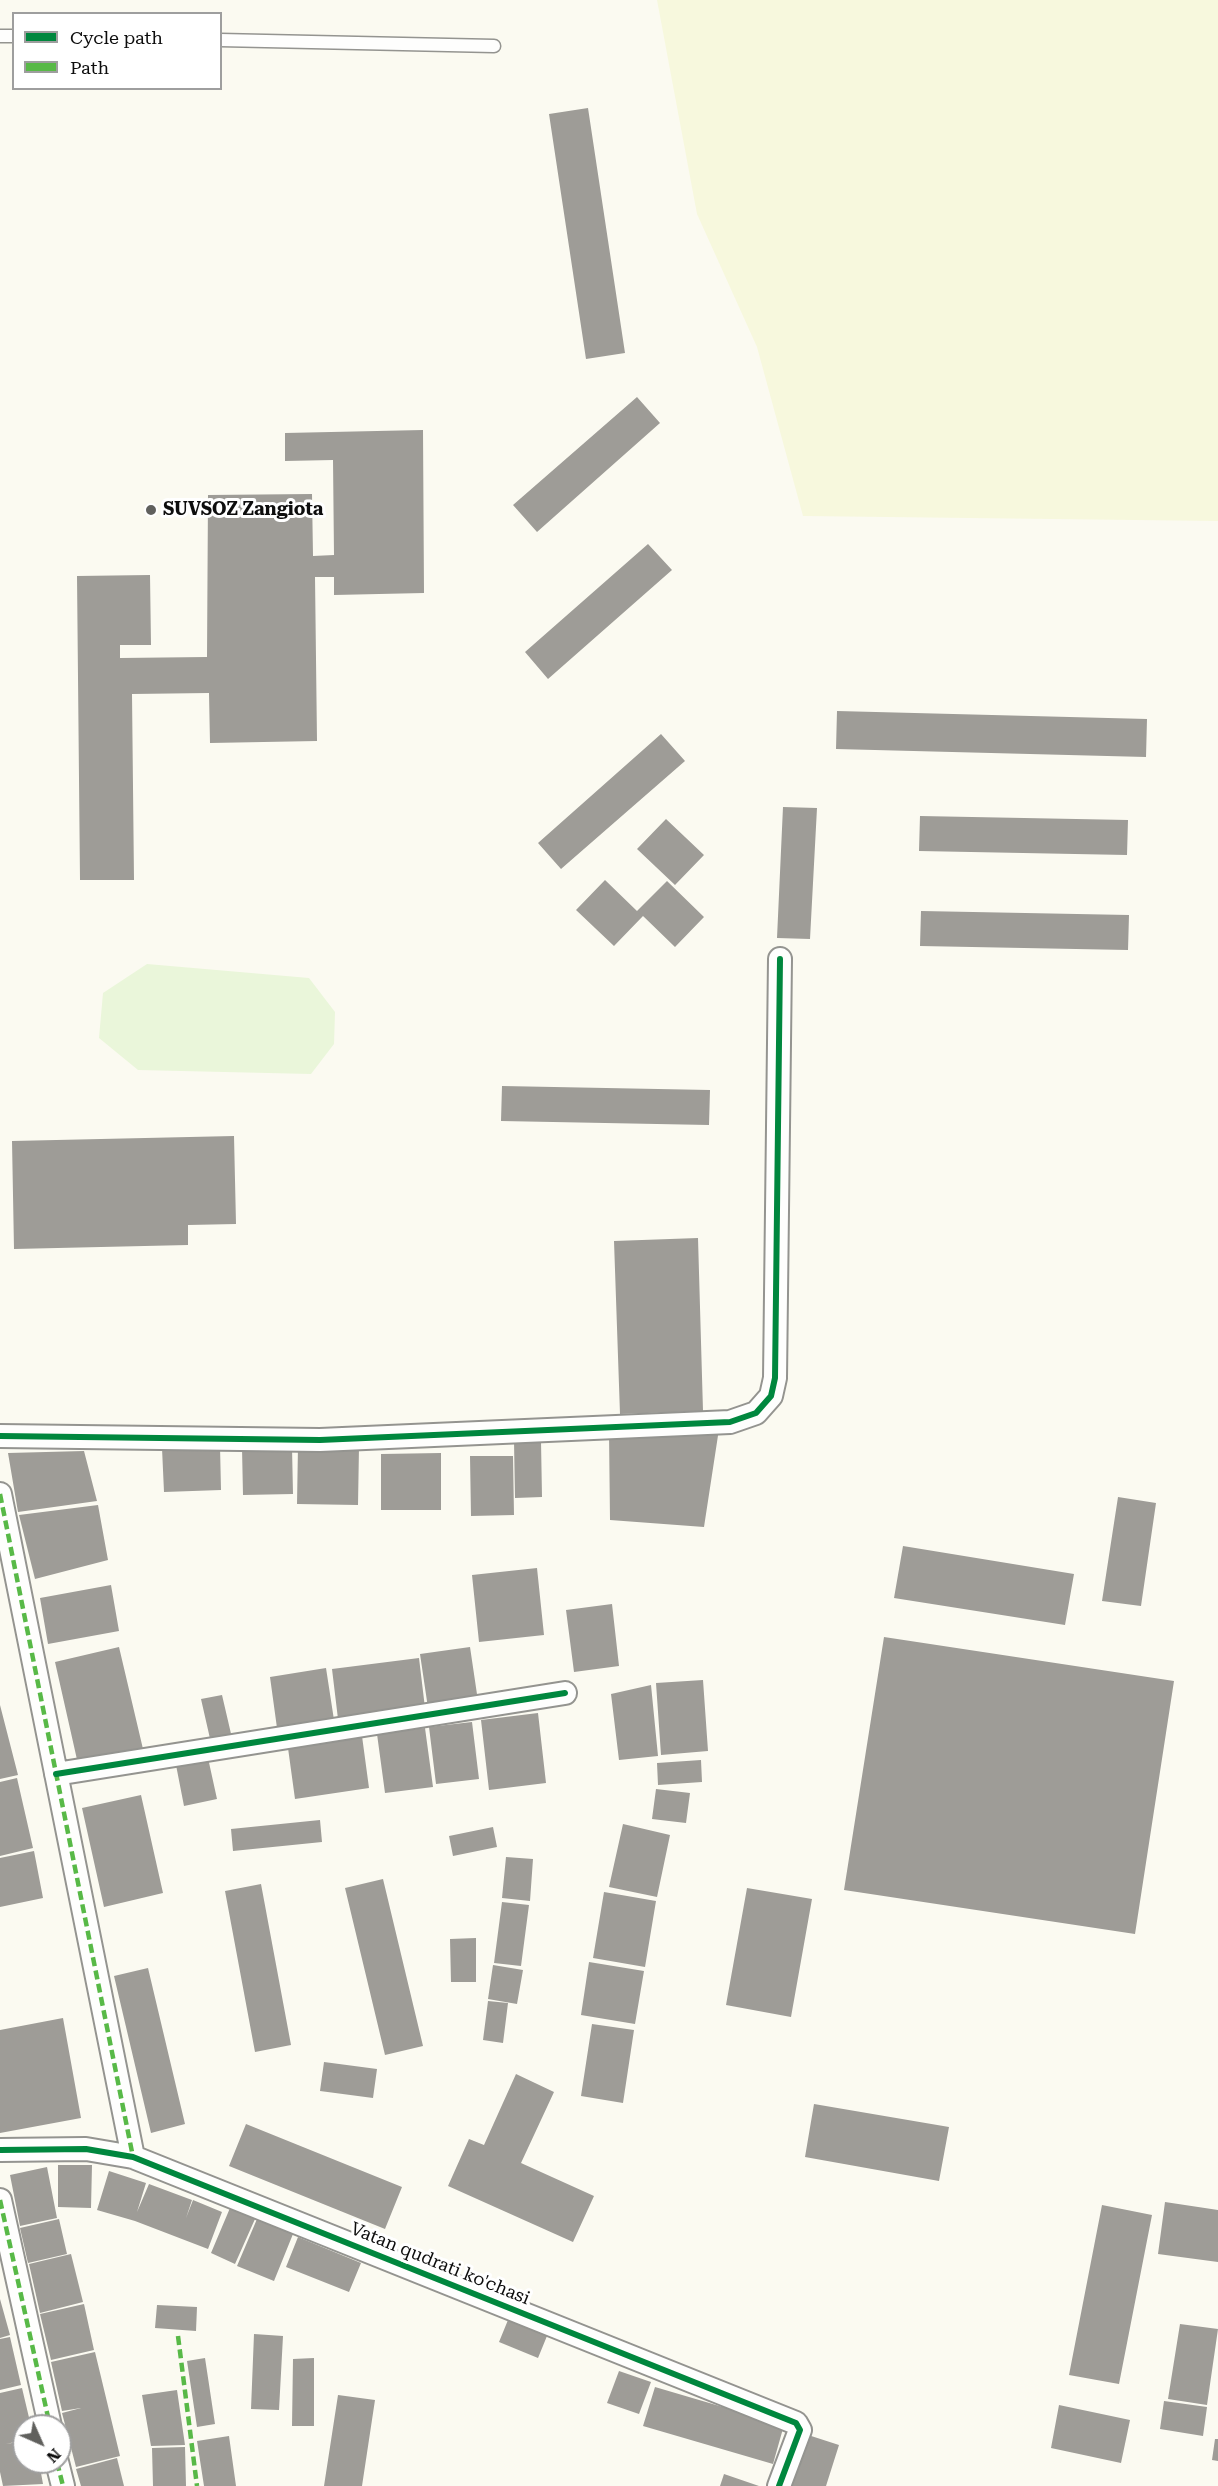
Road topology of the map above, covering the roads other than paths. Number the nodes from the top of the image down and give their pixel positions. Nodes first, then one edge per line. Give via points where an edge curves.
1 (222, 40) edge
2 (494, 46) dead end
3 (780, 959) dead end
4 (0, 1436) edge
5 (0, 1494) edge
6 (565, 1693) dead end
7 (56, 1774) junction
8 (0, 2150) edge
9 (133, 2157) junction
10 (0, 2200) edge
11 (47, 2414) edge
12 (779, 2486) edge

1 - 2 lane
3 - 4 street via 775,1378 771,1396 756,1413 730,1422 320,1440
5 - 7 street
6 - 7 street
7 - 9 street
8 - 9 street, Vatan qudrati ko'chasi via 86,2149
9 - 12 street, Vatan qudrati ko'chasi via 796,2423 800,2430
10 - 11 street

